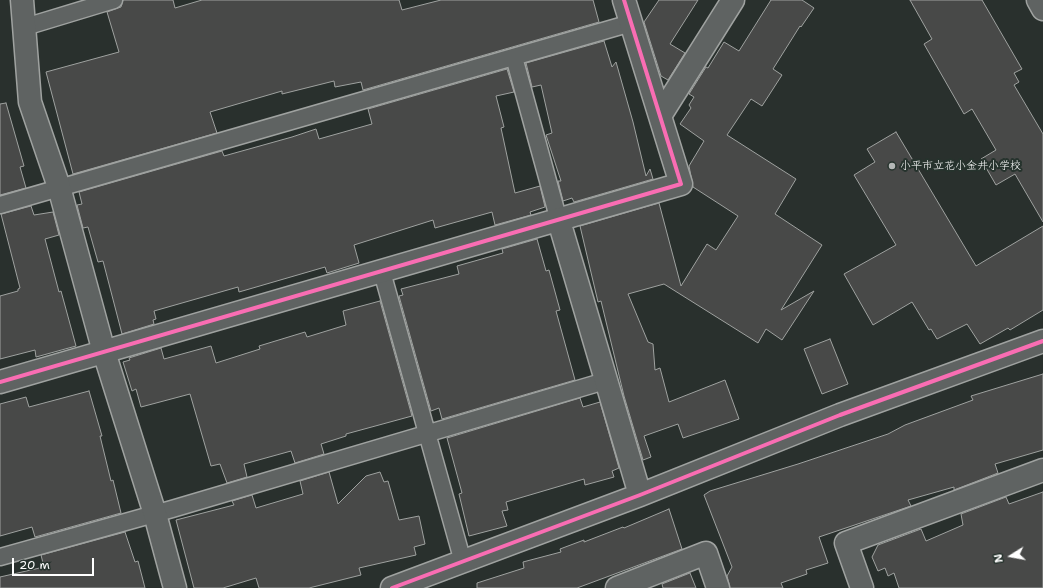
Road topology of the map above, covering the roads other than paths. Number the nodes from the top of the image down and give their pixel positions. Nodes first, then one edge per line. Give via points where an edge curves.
1 (22, 0) edge
2 (114, 0) edge
3 (624, 0) edge
4 (733, 0) edge
5 (1038, 0) edge
6 (1043, 9) edge
7 (631, 24) junction
8 (25, 27) junction
9 (514, 57) junction
10 (660, 116) junction
11 (59, 187) junction
12 (0, 205) edge
13 (559, 221) junction
14 (382, 272) junction
15 (1043, 341) edge
16 (104, 352) junction
17 (605, 381) junction
18 (0, 382) edge
19 (428, 433) junction
20 (1043, 470) edge
21 (640, 495) junction
22 (155, 514) junction
23 (0, 557) edge
24 (463, 562) junction
25 (175, 588) edge
26 (392, 588) edge
27 (618, 588) edge
28 (718, 588) edge
29 (862, 588) edge

1 - 8 street
2 - 8 lane
3 - 7 street
4 - 10 street
5 - 6 street
7 - 9 lane
7 - 10 street
8 - 11 street via 30,102
9 - 11 lane
9 - 13 lane
10 - 13 street via 681,184
11 - 12 lane
11 - 16 street
13 - 14 street
13 - 17 street via 589,317
14 - 16 street
14 - 19 lane
15 - 21 street via 840,415
16 - 18 street
16 - 22 street
17 - 19 lane
17 - 21 street
19 - 22 lane
19 - 24 lane
20 - 29 street via 846,543
21 - 24 street
22 - 23 lane
22 - 25 street
24 - 26 street
27 - 28 street via 706,553

